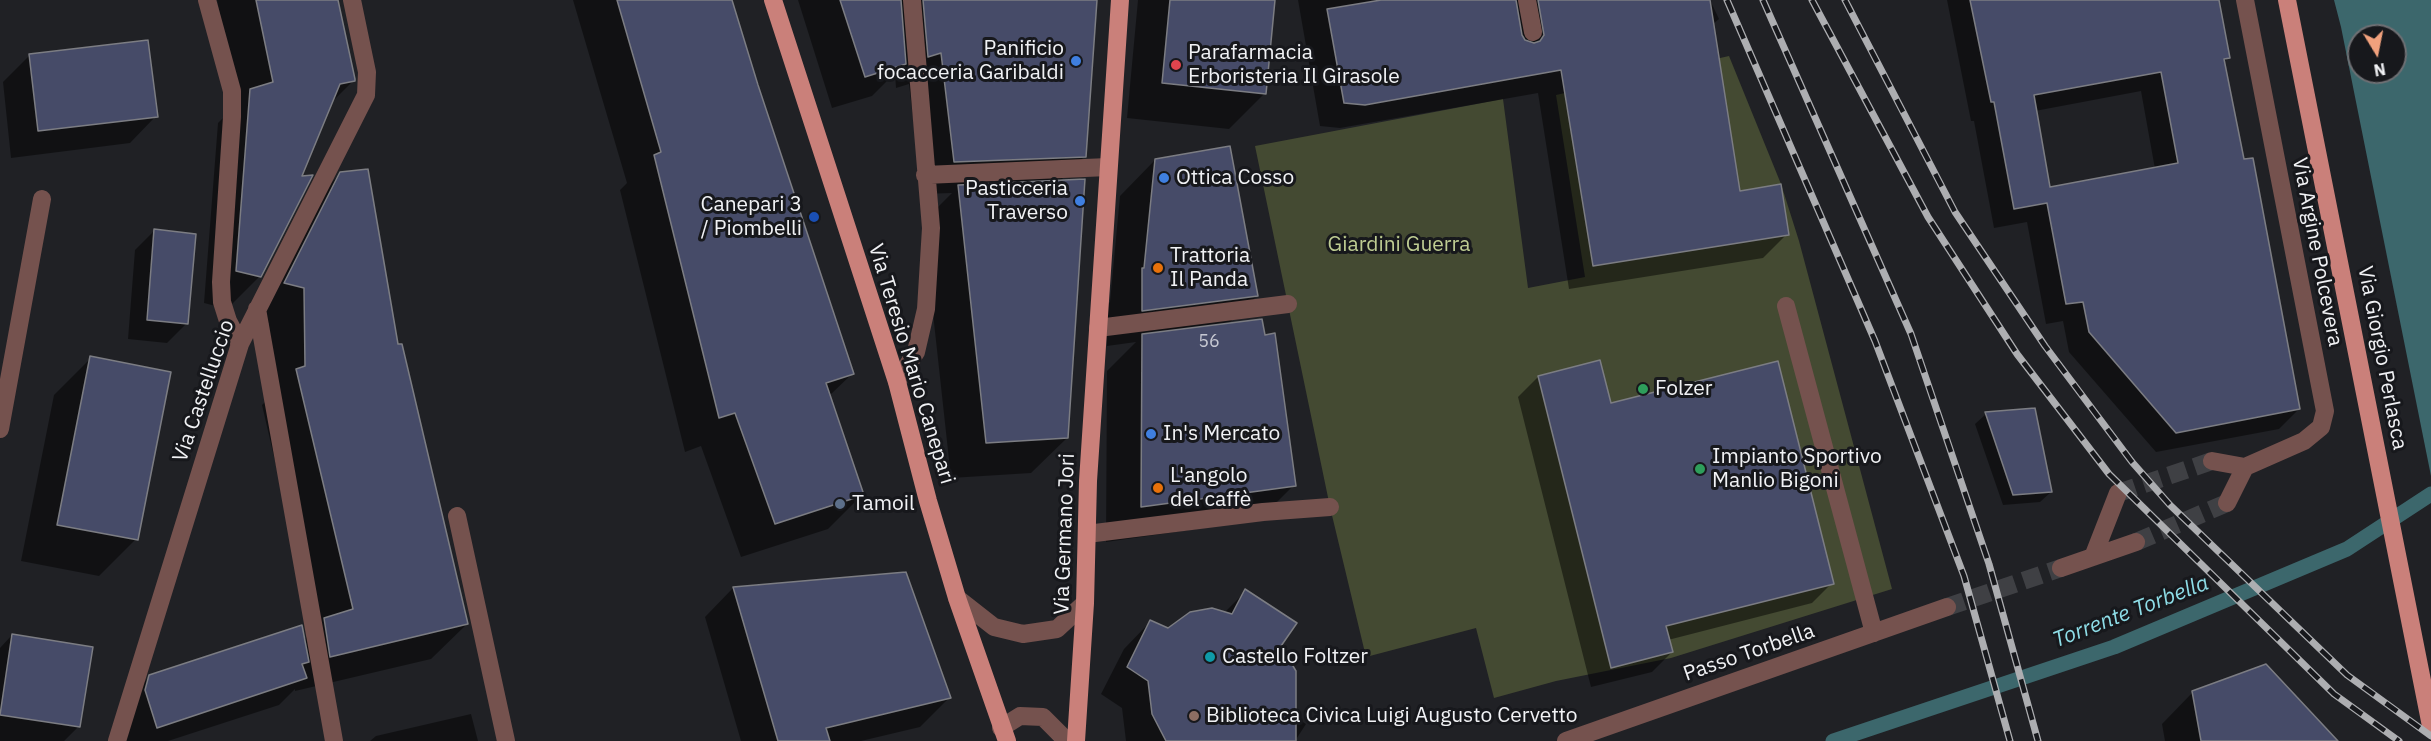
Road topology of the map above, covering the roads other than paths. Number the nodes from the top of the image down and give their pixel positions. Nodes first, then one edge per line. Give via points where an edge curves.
1 (207, 0) edge
2 (352, 0) edge
3 (773, 0) edge
4 (912, 0) edge
5 (1120, 0) edge
6 (1527, 0) edge
7 (2244, 0) edge
8 (2287, 0) edge
9 (1533, 32) dead end
10 (1108, 167) junction
11 (925, 175) junction
12 (42, 199) dead end
13 (1288, 304) dead end
14 (1786, 306) dead end
15 (257, 309) junction
16 (1098, 328) junction
17 (240, 344) junction
18 (897, 382) junction
19 (0, 429) edge
20 (2212, 460) tunnel mouth
21 (2245, 467) junction
22 (2118, 493) dead end
23 (2227, 503) tunnel mouth
24 (1330, 507) dead end
25 (457, 516) dead end
26 (1087, 534) junction
27 (2136, 542) tunnel mouth
28 (2093, 556) junction
29 (2061, 568) tunnel mouth
30 (957, 598) junction
31 (1085, 603) junction
32 (1947, 608) tunnel mouth
33 (1874, 633) junction
34 (2431, 726) edge
35 (1004, 735) edge
36 (117, 741) edge
37 (334, 741) edge
38 (506, 741) edge
39 (1066, 741) edge
40 (1076, 741) edge
41 (1566, 741) edge

1 - 17 street via 231,91 221,282 222,302
2 - 15 street, Via Castelluccio via 367,72 366,95
3 - 18 main road, Via Teresio Mario Canepari
4 - 11 street
5 - 10 main road, Via Germano Jori
6 - 9 street
7 - 21 street, Via Argine Polcevera via 2325,411 2322,427 2304,441
8 - 34 main road, Via Giorgio Perlasca
10 - 11 street
10 - 16 main road, Via Germano Jori
11 - 18 street via 931,228 926,309 916,352
12 - 19 street
13 - 16 street
14 - 33 street
15 - 17 street, Via Castelluccio
15 - 37 street
16 - 26 main road, Via Germano Jori
17 - 36 street, Via Castelluccio
18 - 30 main road, Via Teresio Mario Canepari
20 - 21 street
21 - 23 street
22 - 28 street
24 - 26 street
25 - 38 street
26 - 31 main road, Via Germano Jori
27 - 28 street
28 - 29 street
30 - 31 street via 994,627 1023,634 1057,628
30 - 35 main road, Via Teresio Mario Canepari
31 - 40 main road, Via Germano Jori
32 - 33 street, Passo Torbella
33 - 41 street, Passo Torbella
35 - 39 street via 1020,716 1043,717

